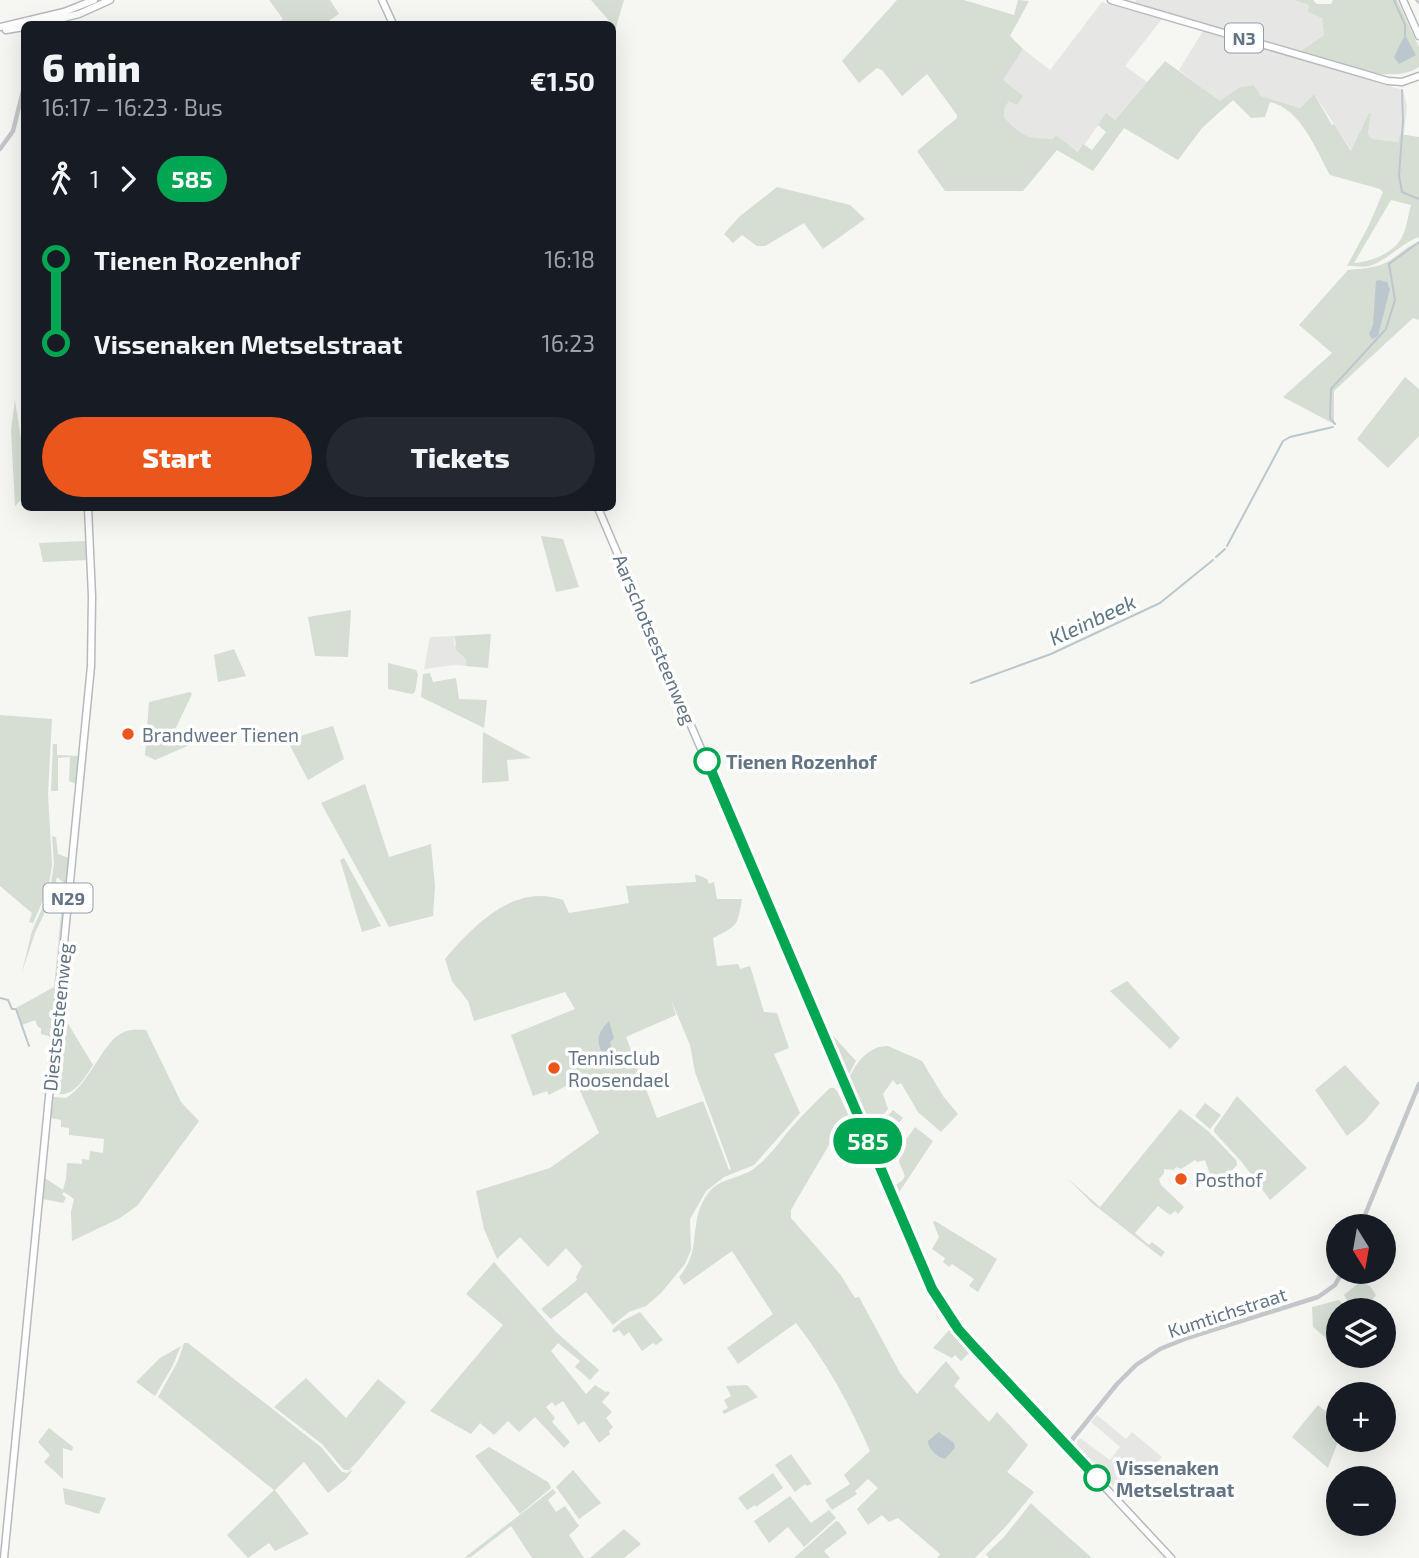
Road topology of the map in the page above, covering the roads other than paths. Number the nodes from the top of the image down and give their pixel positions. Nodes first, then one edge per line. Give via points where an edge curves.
1 (94, 0) edge
2 (110, 0) edge
3 (382, 0) edge
4 (1111, 0) edge
5 (1404, 0) edge
6 (64, 19) edge
7 (392, 21) edge
8 (21, 26) edge
9 (21, 27) edge
10 (0, 29) edge
11 (1419, 29) edge
12 (1419, 36) edge
13 (1419, 74) edge
14 (21, 99) edge
15 (0, 149) edge
16 (88, 511) edge
17 (599, 511) edge
18 (1419, 1084) edge
19 (1365, 1214) edge
20 (1336, 1284) edge
21 (1067, 1446) junction
22 (4, 1558) edge
23 (1171, 1558) edge

1 - 6 main road
2 - 6 main road
3 - 7 main road
4 - 13 main road, N3 via 1395,82
5 - 11 main road
5 - 12 main road
8 - 10 main road
9 - 10 main road
14 - 15 street via 13,131
16 - 22 main road, Diestsesteenweg / N29 via 91,666
17 - 21 main road, Aarschotsesteenweg via 932,1289 963,1334
18 - 19 street
20 - 21 street, Kumtichstraat via 1318,1297 1187,1338 1148,1357 1117,1384
21 - 23 main road, Aarschotsesteenweg

